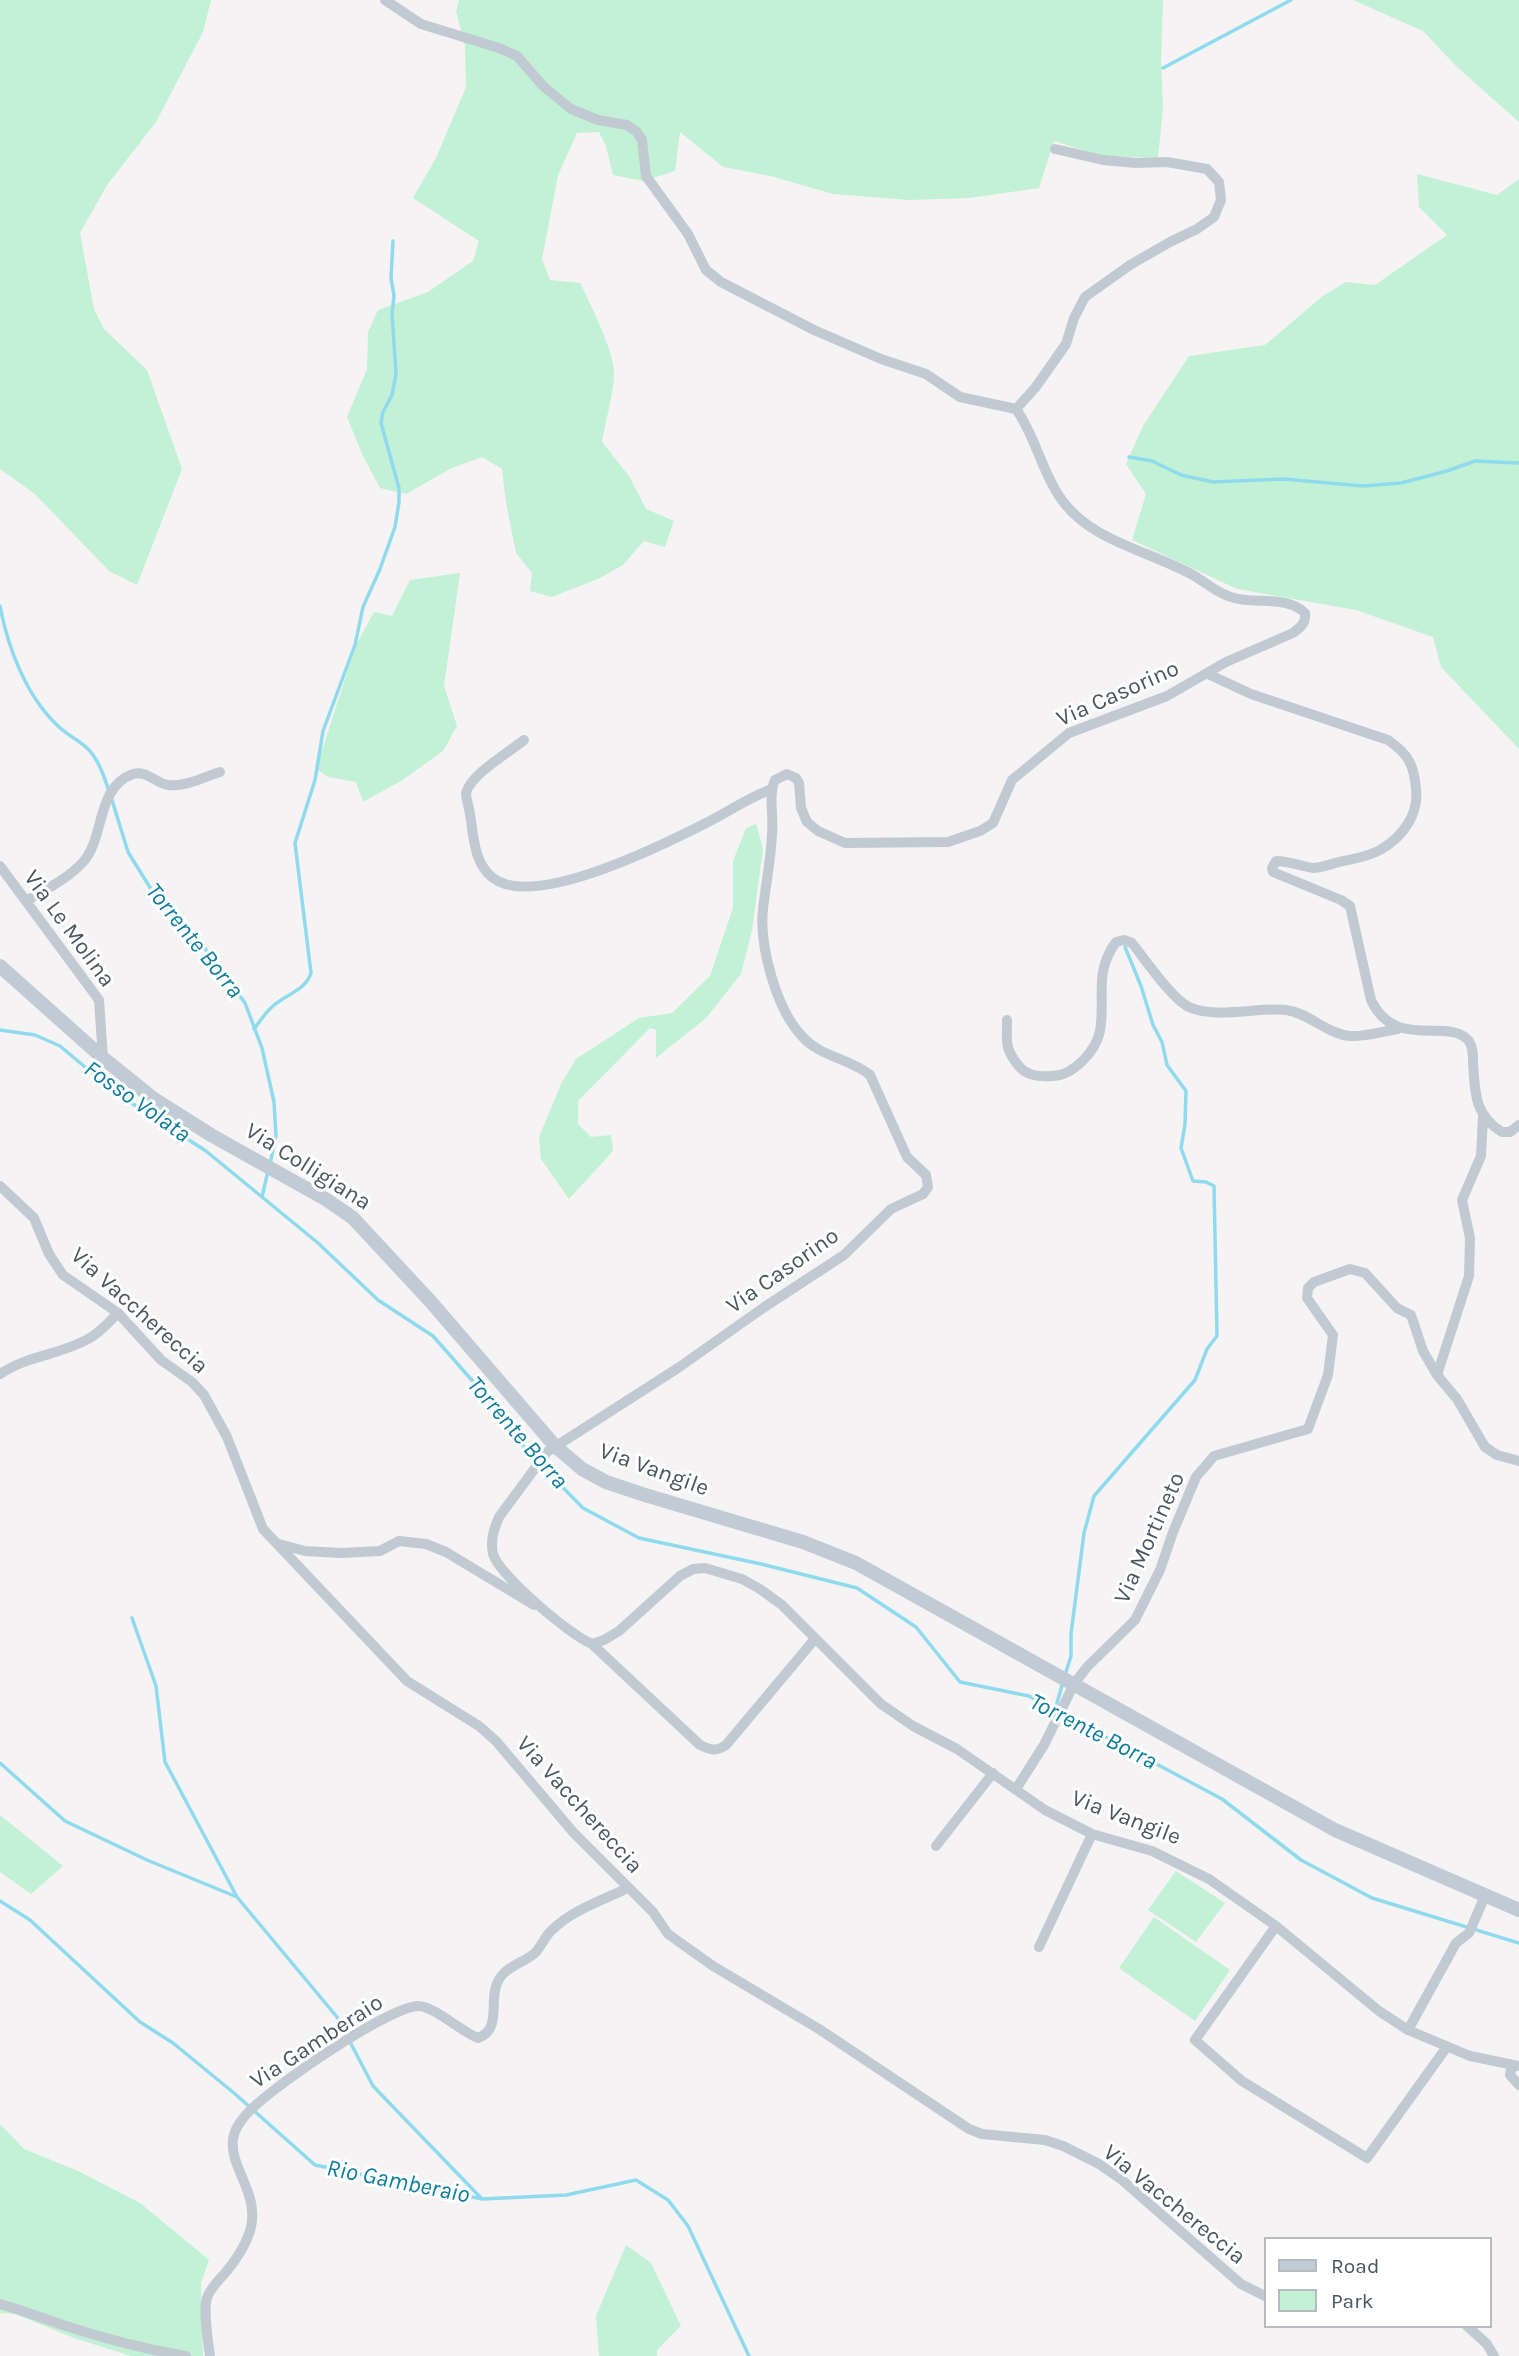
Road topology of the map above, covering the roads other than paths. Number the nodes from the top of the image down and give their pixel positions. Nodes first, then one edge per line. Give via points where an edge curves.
1 (385, 0) edge
2 (1055, 149) dead end
3 (1016, 409) junction
4 (1208, 674) junction
5 (524, 740) dead end
6 (220, 772) dead end
7 (772, 789) junction
8 (0, 866) edge
9 (26, 901) junction
10 (0, 967) edge
11 (1007, 1020) dead end
12 (1402, 1029) junction
13 (103, 1058) junction
14 (1483, 1116) junction
15 (1519, 1125) edge
16 (0, 1186) edge
17 (118, 1313) junction
18 (0, 1374) edge
19 (1437, 1376) junction
20 (551, 1449) junction
21 (1519, 1461) edge
22 (278, 1543) junction
23 (547, 1612) junction
24 (814, 1640) junction
25 (592, 1644) junction
26 (1074, 1685) junction
27 (993, 1773) junction
28 (1016, 1789) junction
29 (1093, 1834) junction
30 (936, 1846) dead end
31 (628, 1888) junction
32 (1485, 1896) junction
33 (1519, 1910) edge
34 (1276, 1926) junction
35 (1039, 1947) dead end
36 (1408, 2030) junction
37 (1446, 2048) junction
38 (1515, 2066) edge
39 (1519, 2085) edge
40 (1264, 2296) edge
41 (0, 2304) edge
42 (1469, 2328) edge
43 (186, 2356) edge
44 (210, 2356) edge
45 (1494, 2356) edge

1 - 3 street via 421,24 517,56 542,86 571,109 637,132 646,176 688,233 706,270 721,282 814,330 926,374 960,397
2 - 3 street via 1103,160 1208,169 1219,182 1221,200 1214,217 1085,297 1066,344
3 - 4 street, Via Casorino via 1056,492 1088,527 1192,574 1231,598 1292,604 1305,613 1302,626 1293,633
4 - 7 street, Via Casorino via 1167,696 1069,733 1012,780 993,823 948,842 845,844 807,822 796,778 781,776
4 - 12 street via 1251,694 1388,740 1405,752 1415,772 1418,804 1397,837 1380,850 1356,858 1315,868 1276,861 1272,868 1350,906 1376,1012
5 - 7 street via 475,778 466,793 481,863 493,878 511,887 541,886 593,872 652,849
6 - 9 street via 181,785 165,785 143,773 131,775 115,786 106,802 86,859 70,875
7 - 20 street, Via Casorino via 774,817 763,911 767,957 777,993 801,1036 815,1048 870,1075 907,1157 926,1175 928,1187 891,1209 844,1255
8 - 9 street, Via Le Molina
9 - 13 street, Via Le Molina via 99,1000
10 - 13 street, Via Colligiana
11 - 12 street via 1007,1051 1020,1069 1035,1077 1057,1076 1074,1068 1087,1056 1100,1032 1106,955 1116,942 1124,940 1132,943 1189,1007 1286,1010 1351,1036
12 - 14 street via 1457,1033 1471,1043 1475,1089
13 - 20 street, Via Colligiana via 164,1106 345,1212 365,1229
14 - 15 street via 1502,1132
14 - 19 street via 1481,1156 1462,1200 1470,1238 1469,1276
16 - 17 street, Via Vacchereccia via 34,1218 64,1275
17 - 18 street via 88,1339 26,1359
17 - 22 street, Via Vacchereccia via 161,1360 204,1395 227,1437 263,1530
19 - 21 street, Via Mortineto via 1457,1399 1485,1447
19 - 26 street, Via Mortineto via 1411,1315 1397,1308 1365,1273 1350,1269 1314,1282 1307,1298 1333,1335 1328,1375 1308,1429 1214,1456 1196,1477 1135,1620
20 - 23 street via 499,1517 492,1540 498,1565
20 - 26 street, Via Vangile via 606,1482 803,1542 856,1563
22 - 23 street via 305,1551 341,1553 380,1551 399,1541 426,1544
22 - 31 street, Via Vacchereccia via 407,1681 496,1741 573,1832
23 - 25 street
24 - 25 street, Via Vangile via 760,1589 705,1567 680,1576 636,1618
24 - 25 street via 719,1750 700,1745
24 - 27 street, Via Vangile via 881,1704
26 - 28 street, Via Mortineto
26 - 32 street, Via Vangile via 1335,1830
27 - 28 street, Via Vangile
27 - 30 street
28 - 29 street, Via Vangile
29 - 34 street, Via Vangile via 1153,1851 1192,1870
29 - 35 street
31 - 40 street, Via Vacchereccia via 668,1934 686,1947 969,2129 1045,2140 1099,2164 1241,2284
31 - 44 street, Via Gamberaio via 574,1914 551,1930 535,1953 503,1973 495,1988 492,2028 487,2034 478,2038 464,2032 427,2007 393,2012 319,2059 246,2115 232,2142 248,2192 251,2229 207,2299
32 - 33 street, Via Vangile
32 - 36 street via 1469,1933 1456,1943
34 - 36 street, Via Vangile
34 - 37 street via 1195,2040 1242,2081 1367,2158
36 - 37 street, Via Vangile
37 - 38 street, Via Vangile
38 - 39 street via 1510,2076
41 - 43 street
42 - 45 street

